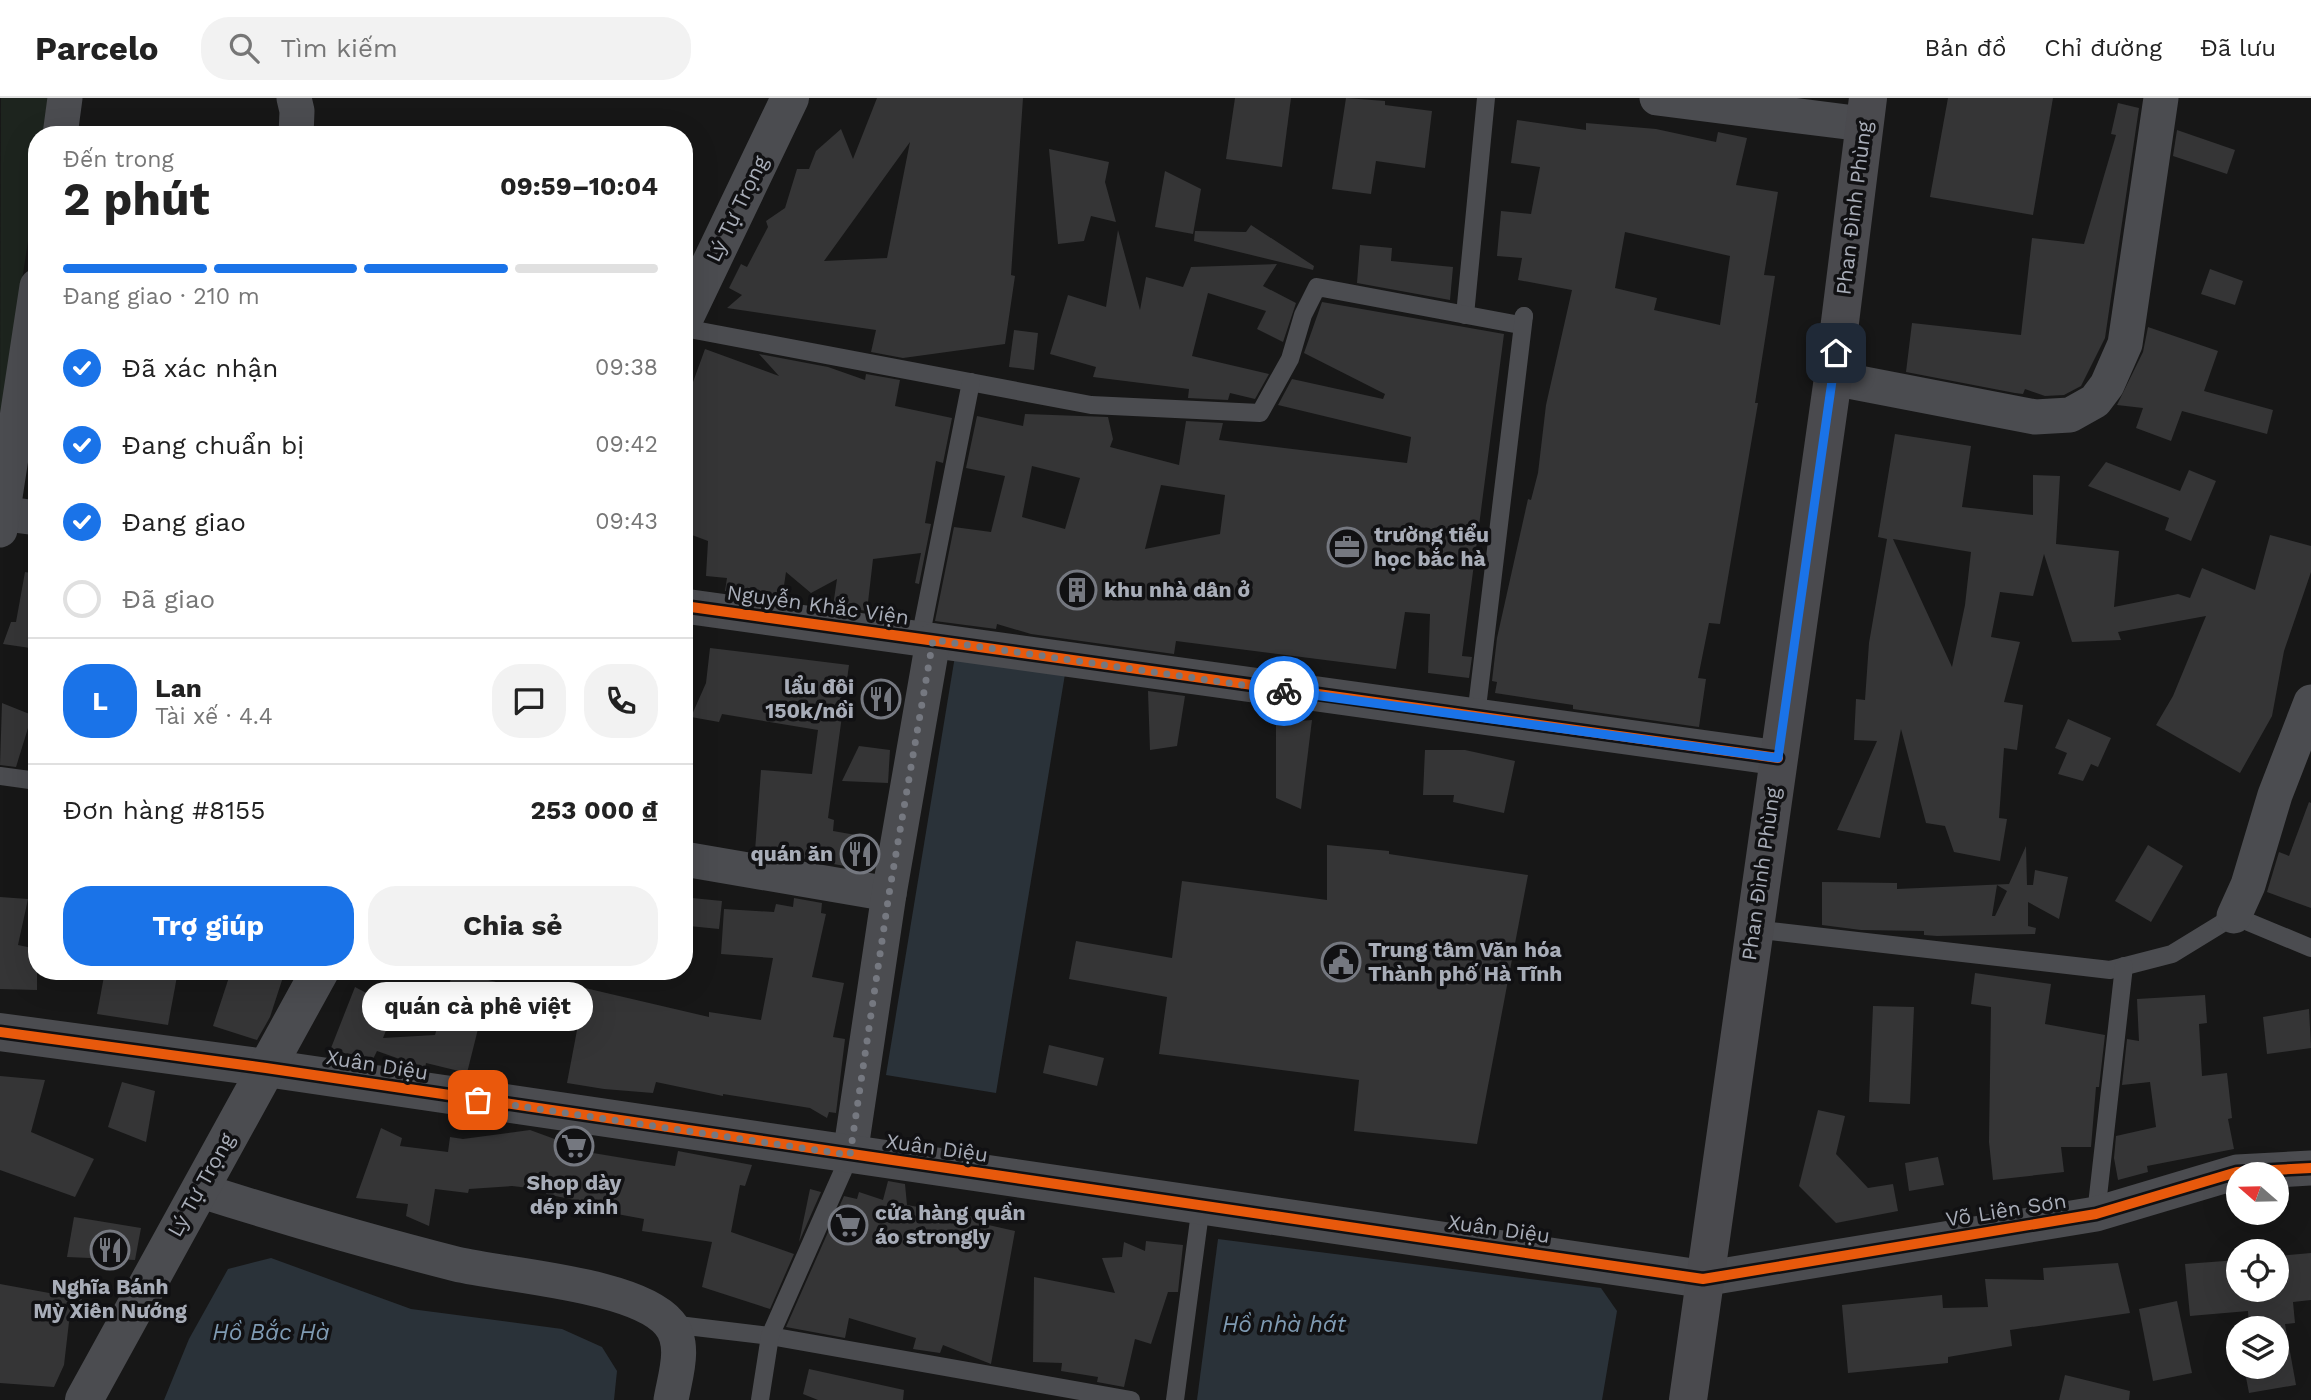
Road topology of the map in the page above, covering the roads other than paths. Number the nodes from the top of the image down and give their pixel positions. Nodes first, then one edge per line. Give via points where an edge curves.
1 (65, 98) edge
2 (294, 98) edge
3 (790, 98) edge
4 (1486, 98) edge
5 (1657, 98) edge
6 (2161, 98) edge
7 (1865, 111) edge
8 (61, 126) edge
9 (296, 126) edge
10 (693, 301) edge
11 (1465, 315) junction
12 (693, 330) edge
13 (28, 362) edge
14 (1833, 378) junction
15 (971, 382) junction
16 (1, 518) edge
17 (28, 518) edge
18 (693, 607) edge
19 (926, 640) junction
20 (2311, 702) edge
21 (1476, 716) junction
22 (1778, 758) junction
23 (0, 776) edge
24 (28, 780) edge
25 (693, 861) edge
26 (889, 894) junction
27 (2234, 916) junction
28 (1754, 929) junction
29 (2311, 948) edge
30 (2124, 966) junction
31 (315, 980) edge
32 (0, 1032) edge
33 (266, 1068) junction
34 (850, 1155) junction
35 (2311, 1168) edge
36 (199, 1190) junction
37 (1201, 1205) junction
38 (2096, 1214) junction
39 (1703, 1279) junction
40 (670, 1324) junction
41 (770, 1336) junction
42 (84, 1400) edge
43 (671, 1400) edge
44 (760, 1400) edge
45 (1130, 1400) edge
46 (1175, 1400) edge
47 (1688, 1400) edge

1 - 8 street
2 - 9 street
3 - 10 street, Lý Tự Trọng
4 - 11 lane
5 - 7 street
6 - 14 street via 2125,344 2095,401 2070,415 2035,417
7 - 14 main road, Phan Đình Phùng
11 - 15 lane via 1317,287 1290,359 1260,413 1091,405
11 - 21 lane via 1520,324 1524,316
12 - 15 lane
13 - 16 street
14 - 22 main road, Phan Đình Phùng
15 - 19 lane
16 - 17 street
18 - 19 street, Nguyễn Khắc Viện
19 - 21 street, Nguyễn Khắc Viện
19 - 26 street
20 - 27 street
21 - 22 street, Nguyễn Khắc Viện
22 - 28 main road, Phan Đình Phùng
23 - 24 lane
25 - 26 street
26 - 34 street
27 - 29 lane
27 - 30 lane via 2172,954
28 - 30 lane via 2110,970
28 - 39 main road, Phan Đình Phùng
30 - 38 lane
31 - 33 street, Lý Tự Trọng
32 - 33 street, Xuân Diệu
33 - 34 street, Xuân Diệu
33 - 36 street, Lý Tự Trọng
34 - 37 street, Xuân Diệu
34 - 41 lane
35 - 38 street, Võ Liên Sơn via 2237,1172
36 - 40 street via 303,1224 459,1265 627,1299 649,1307
36 - 42 street, Lý Tự Trọng
37 - 39 street, Xuân Diệu
37 - 46 lane
38 - 39 street, Võ Liên Sơn
39 - 47 main road, Phan Đình Phùng
40 - 41 lane
40 - 43 street via 680,1346
41 - 44 lane
41 - 45 lane

